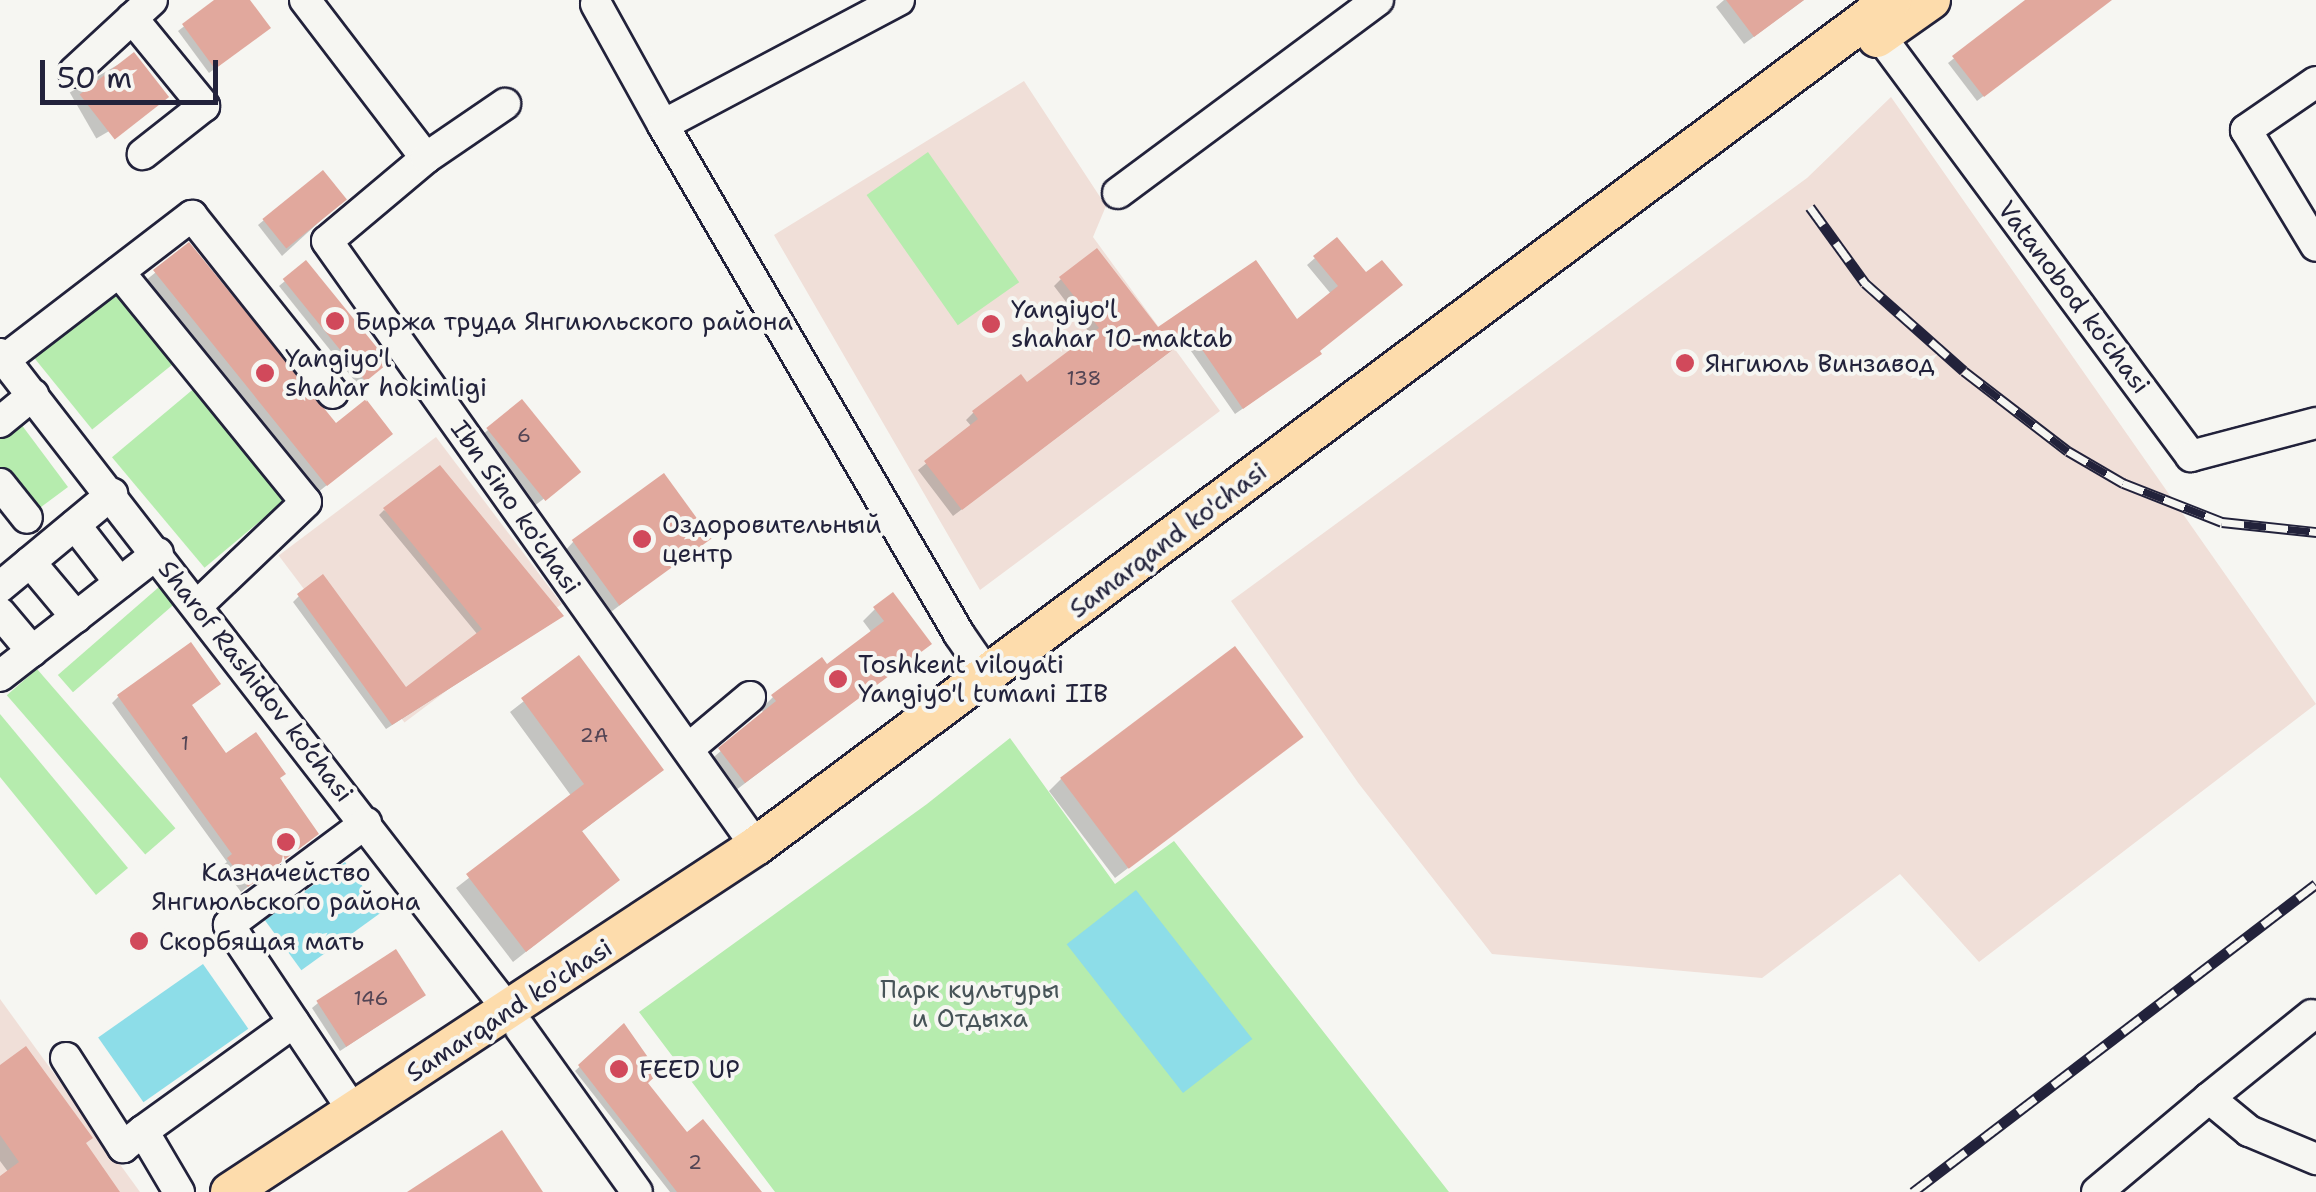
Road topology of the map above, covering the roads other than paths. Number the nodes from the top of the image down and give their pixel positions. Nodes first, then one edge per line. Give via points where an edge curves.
1 (305, 0) edge
2 (898, 0) edge
3 (1378, 0) edge
4 (1931, 0) edge
5 (596, 4) dead end
6 (142, 9) edge
7 (1873, 13) edge
8 (74, 72) dead end
9 (2316, 82) edge
10 (505, 104) dead end
11 (663, 124) junction
12 (142, 154) dead end
13 (426, 158) junction
14 (1118, 193) dead end
15 (2316, 246) edge
16 (119, 272) junction
17 (2, 357) edge
18 (333, 393) dead end
19 (33, 395) junction
20 (0, 422) edge
21 (2316, 423) edge
22 (0, 484) edge
23 (112, 494) junction
24 (27, 518) dead end
25 (76, 525) junction
26 (158, 553) junction
27 (30, 562) junction
28 (120, 583) junction
29 (0, 587) edge
30 (198, 605) junction
31 (0, 612) edge
32 (76, 616) junction
33 (32, 651) junction
34 (0, 676) edge
35 (993, 684) junction
36 (750, 697) dead end
37 (688, 749) junction
38 (366, 823) junction
39 (756, 846) junction
40 (2312, 1016) dead end
41 (514, 1020) junction
42 (294, 1022) junction
43 (66, 1058) dead end
44 (2210, 1098) junction
45 (354, 1112) junction
46 (143, 1132) junction
47 (2316, 1159) edge
48 (179, 1192) edge
49 (230, 1192) edge
50 (272, 1192) edge
51 (638, 1192) edge
52 (2097, 1192) edge

1 - 13 street
2 - 11 street
3 - 14 street
4 - 7 main road, Samarqand ko'chasi
5 - 11 street
6 - 8 street
6 - 12 street via 204,106
7 - 21 street, Vatanobod ko'chasi via 2192,456
7 - 35 main road, Samarqand ko'chasi
9 - 15 street via 2246,130
10 - 13 street
11 - 35 street
13 - 37 street, Ibn Sino ko'chasi via 327,241
16 - 17 street
16 - 18 street via 192,216
16 - 30 street via 306,502
17 - 19 street, Sharof Rashidov ko’chasi
19 - 20 street
19 - 23 street, Sharof Rashidov ko’chasi
22 - 24 street
23 - 25 street
23 - 26 street, Sharof Rashidov ko’chasi
25 - 27 street
25 - 28 street
26 - 28 street
26 - 30 street, Sharof Rashidov ko’chasi
27 - 29 street
27 - 32 street
28 - 32 street
30 - 38 street, Sharof Rashidov ko’chasi
31 - 33 street
32 - 33 street
33 - 34 street
35 - 39 main road, Samarqand ko'chasi
35 - 41 main road, Samarqand ko'chasi
36 - 37 street
37 - 39 street, Ibn Sino ko'chasi
38 - 41 street, Sharof Rashidov ko’chasi
38 - 42 street via 229,925
39 - 41 main road, Samarqand ko'chasi
40 - 44 street
41 - 45 main road, Samarqand ko'chasi
41 - 50 main road, Samarqand ko'chasi
41 - 51 street, Sharof Rashidov ko’chasi
42 - 45 street
42 - 46 street
43 - 46 street via 123,1147
44 - 47 street via 2249,1131
44 - 52 street
45 - 49 main road, Samarqand ko'chasi
46 - 48 street

